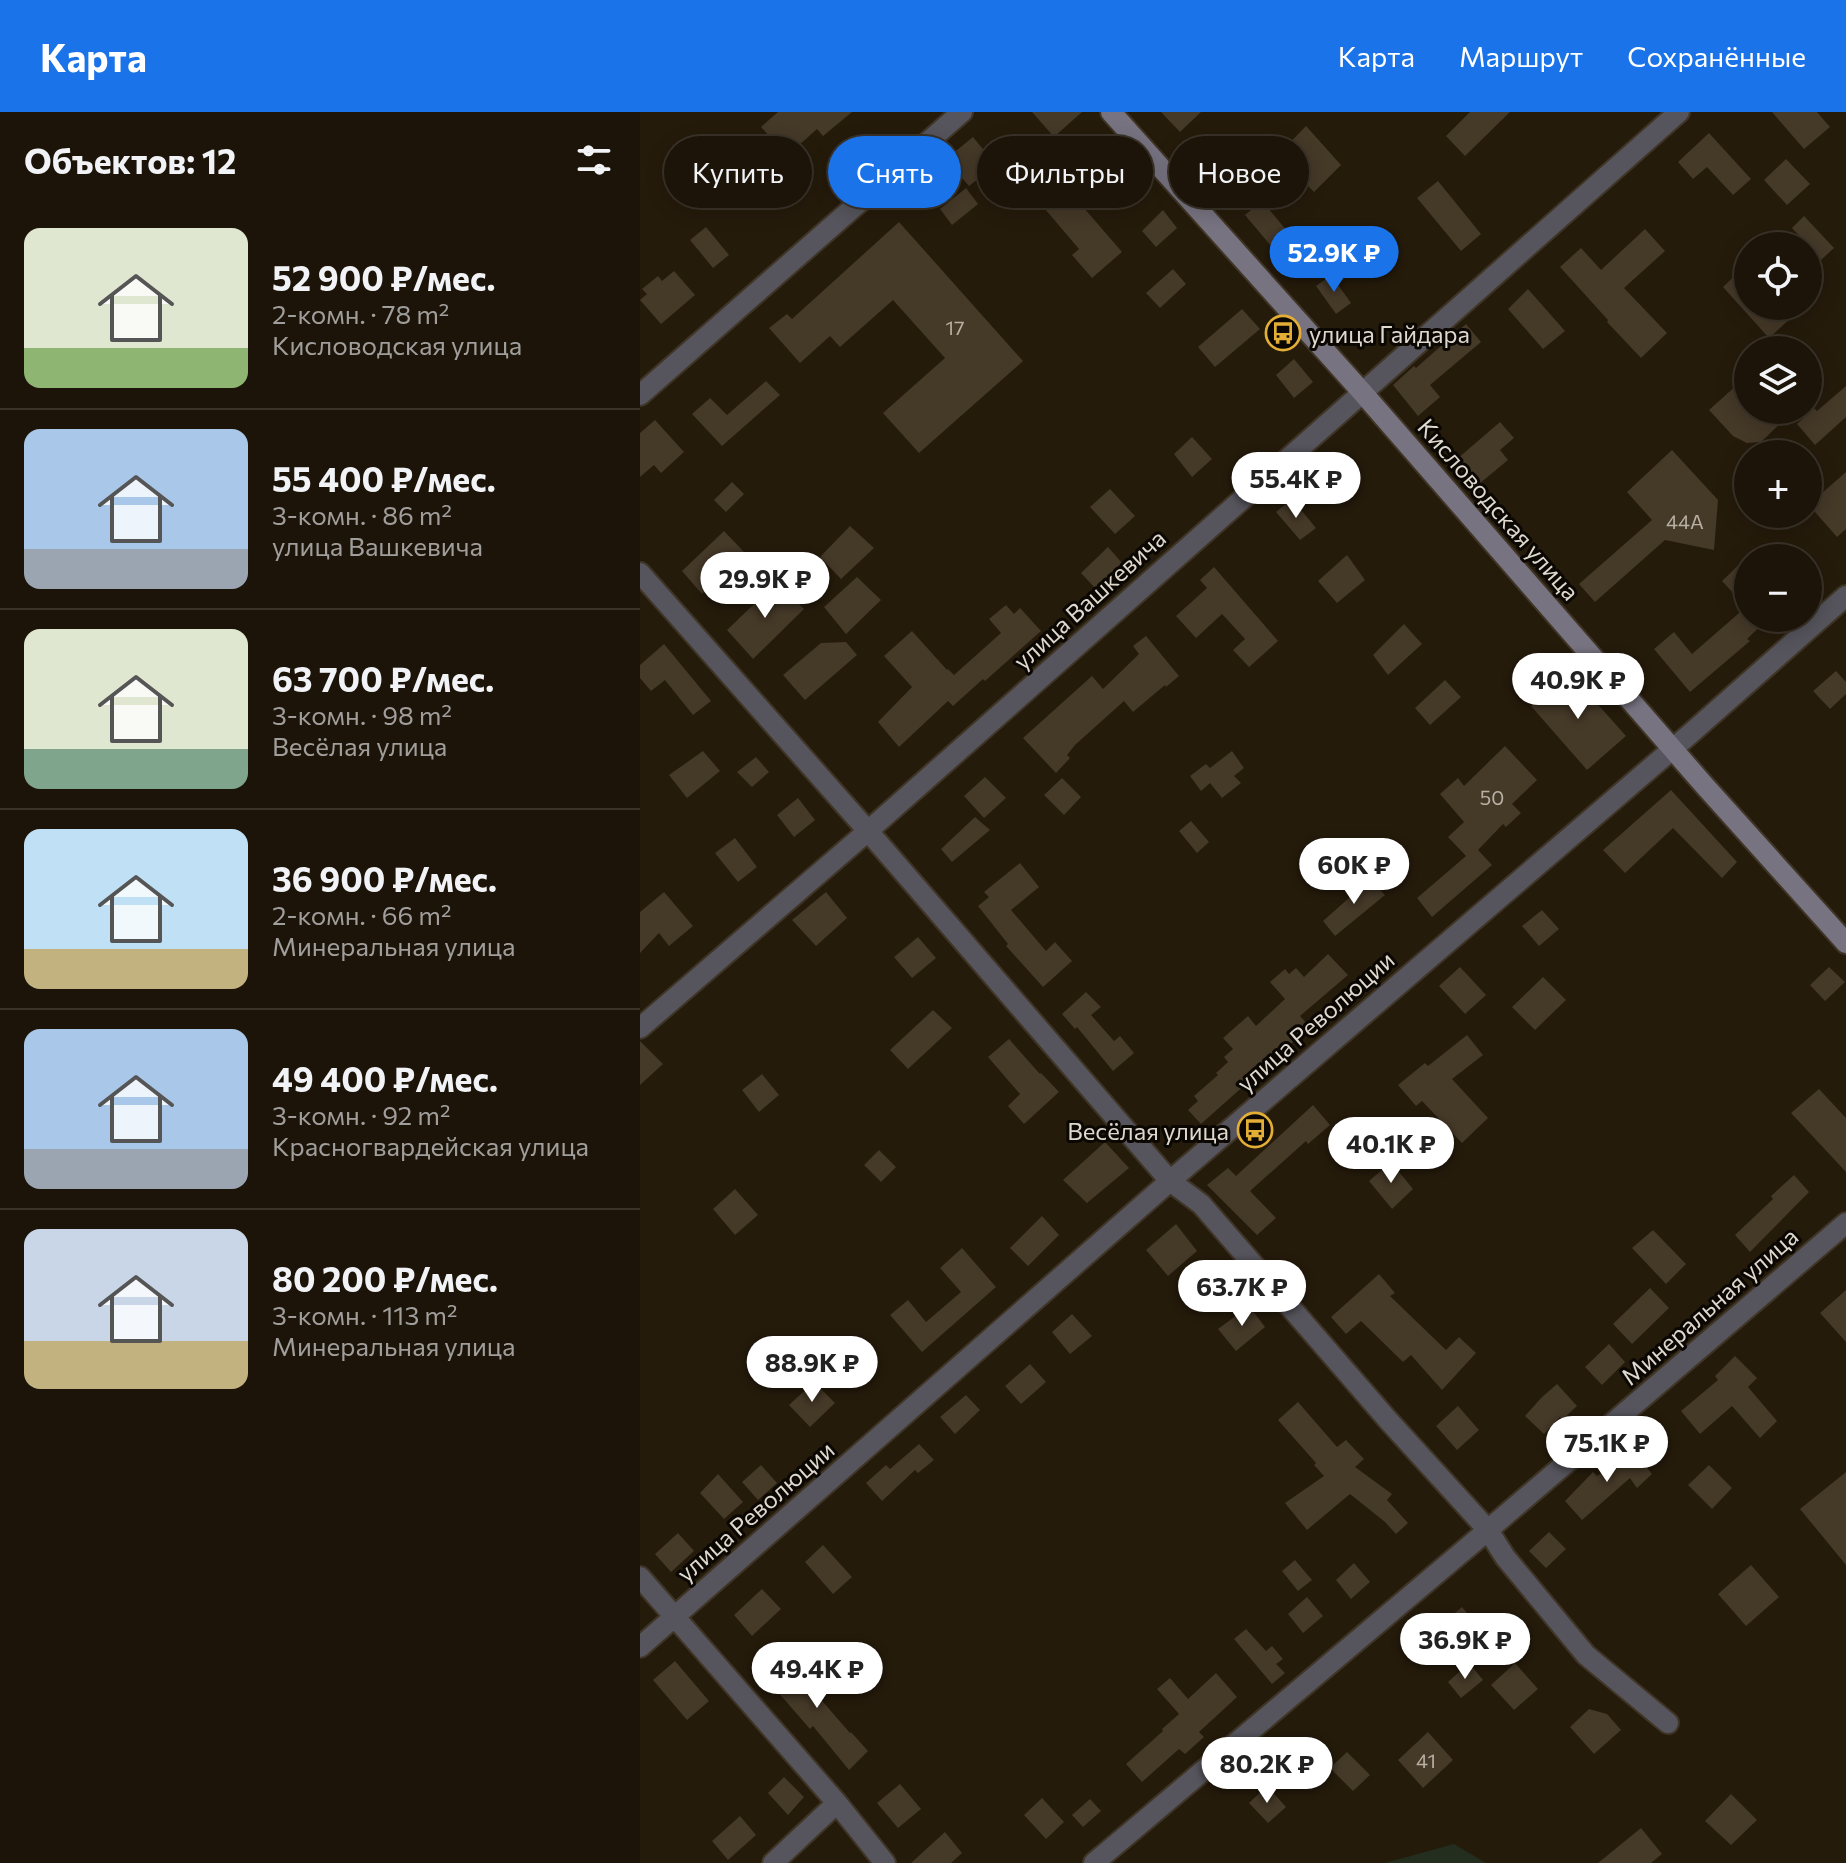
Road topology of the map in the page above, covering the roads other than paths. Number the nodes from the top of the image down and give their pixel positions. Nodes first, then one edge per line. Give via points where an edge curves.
1 (962, 112) edge
2 (1111, 112) edge
3 (1679, 112) edge
4 (1362, 392) junction
5 (640, 395) edge
6 (640, 573) edge
7 (1846, 596) edge
8 (1673, 749) junction
9 (868, 831) junction
10 (1846, 943) edge
11 (640, 1028) edge
12 (1170, 1181) junction
13 (1846, 1223) edge
14 (1488, 1530) junction
15 (640, 1577) edge
16 (674, 1617) junction
17 (640, 1647) edge
18 (1668, 1723) dead end
19 (837, 1803) junction
20 (773, 1863) edge
21 (885, 1863) edge
22 (1094, 1863) edge

1 - 5 street
2 - 4 main road, Кисловодская улица
3 - 4 street, улица Вашкевича
4 - 8 main road, Кисловодская улица
4 - 9 street, улица Вашкевича
6 - 9 street
7 - 8 street, улица Революции
8 - 10 main road, Кисловодская улица
8 - 12 street, улица Революции
9 - 11 street, улица Вашкевича
9 - 12 street
12 - 14 street via 1201,1204
12 - 16 street, улица Революции
13 - 14 street, Минеральная улица
14 - 18 street via 1586,1655
14 - 22 street, Минеральная улица
15 - 16 street
16 - 17 street, улица Революции
16 - 19 street
19 - 20 street
19 - 21 street

